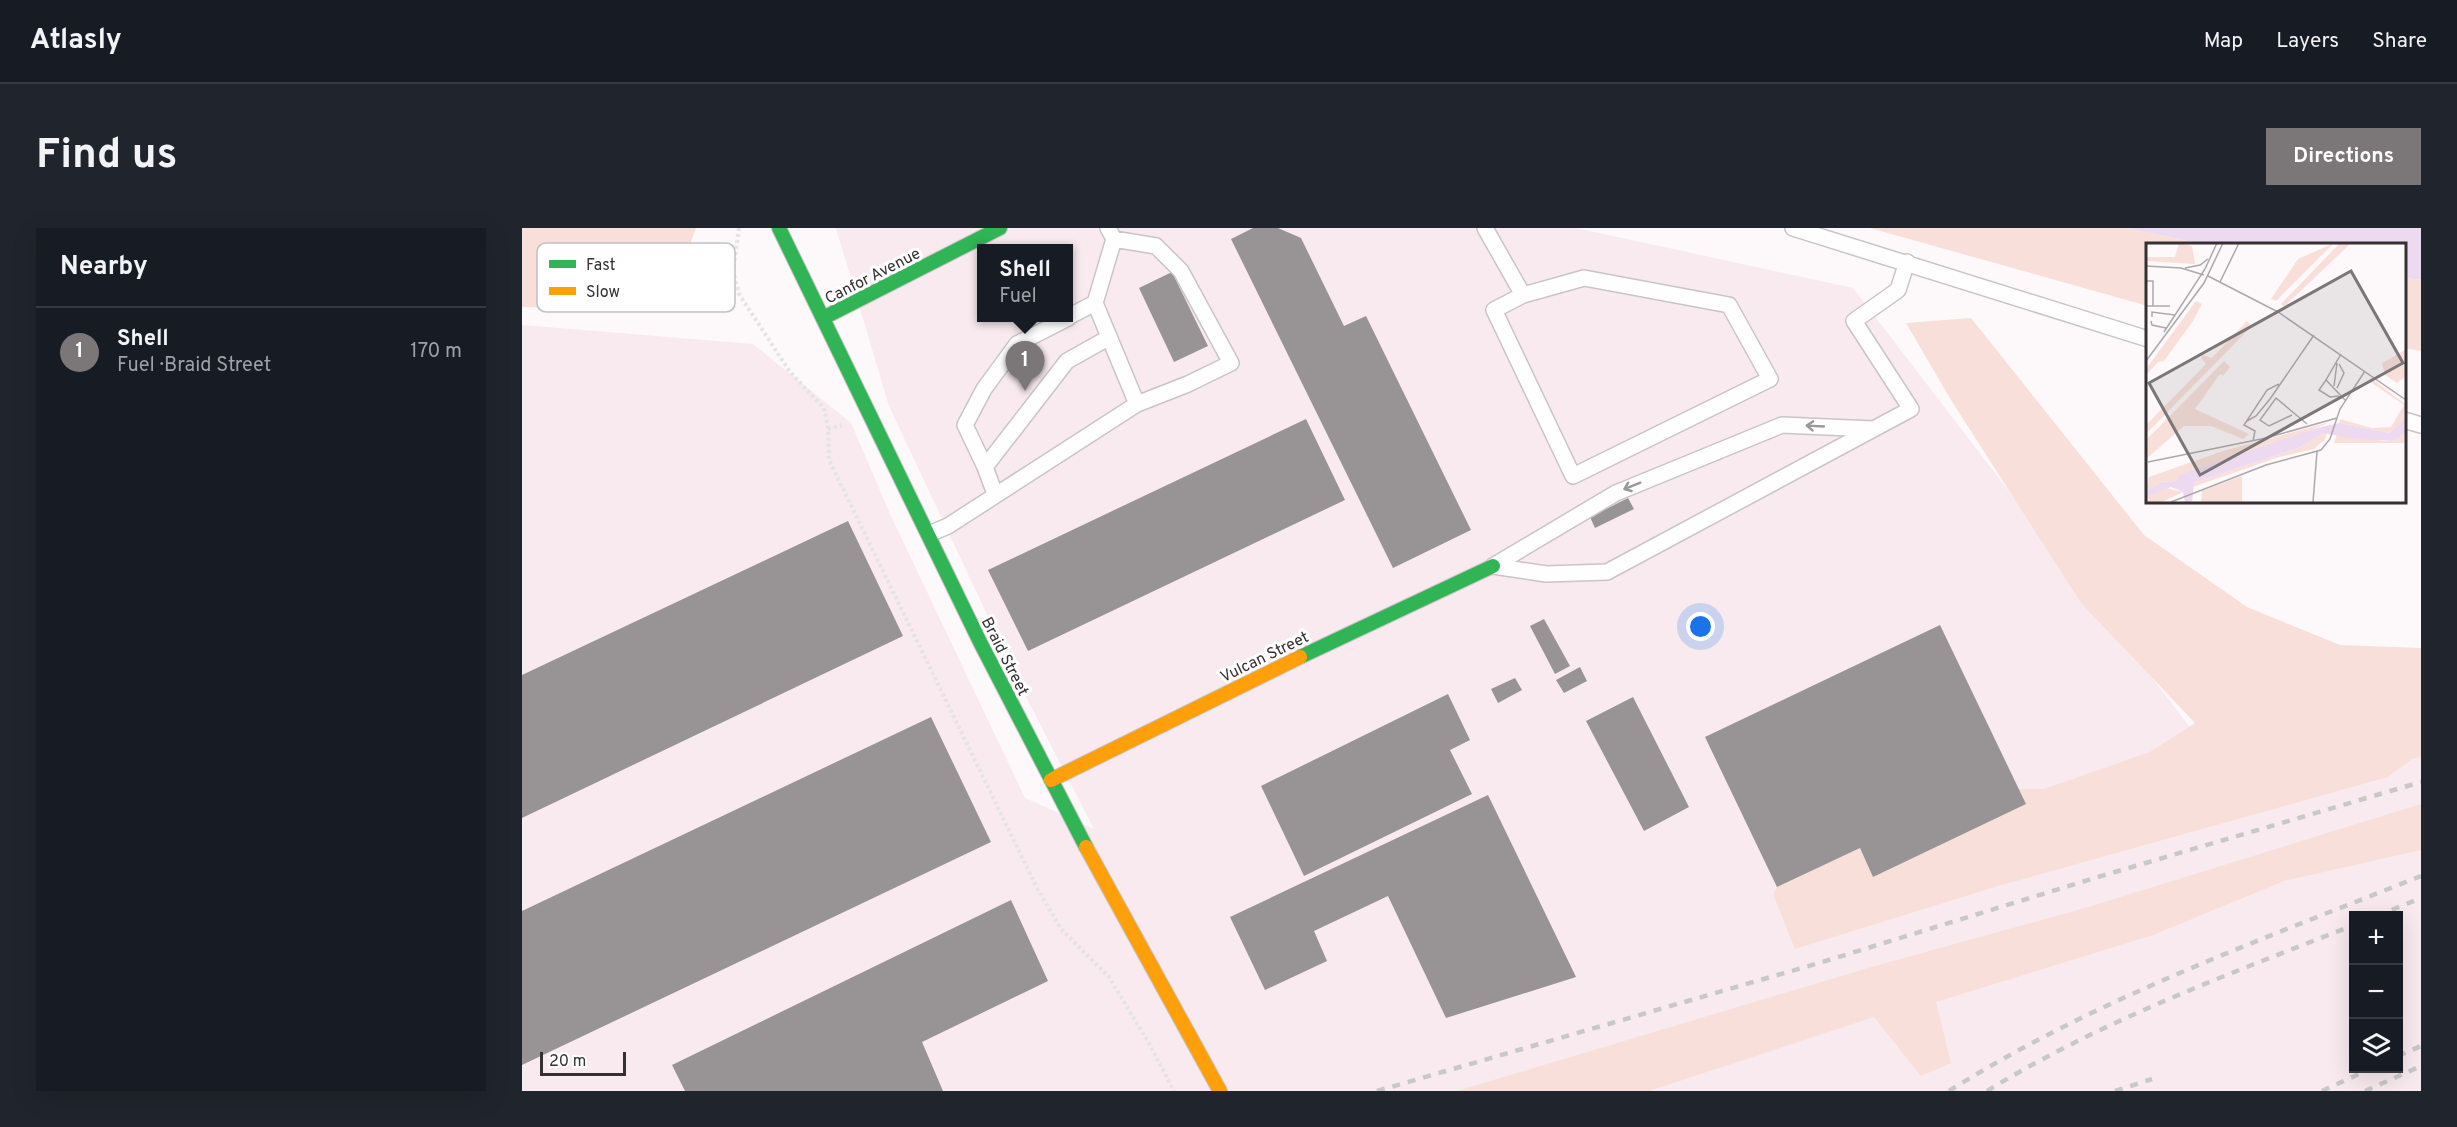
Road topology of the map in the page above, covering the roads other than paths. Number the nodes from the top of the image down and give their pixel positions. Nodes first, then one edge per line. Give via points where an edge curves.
1 (778, 228) edge
2 (1000, 228) edge
3 (1485, 228) edge
4 (1793, 228) edge
5 (1111, 234) edge
6 (1907, 262) junction
7 (1523, 295) junction
8 (1095, 303) junction
9 (1073, 314) edge
10 (824, 318) junction
11 (1059, 322) edge
12 (1108, 338) junction
13 (2146, 338) edge
14 (1137, 404) junction
15 (2406, 421) edge
16 (2421, 425) edge
17 (1873, 429) junction
18 (985, 467) junction
19 (994, 494) junction
20 (929, 534) junction
21 (1493, 566) junction
22 (1050, 780) junction
23 (1220, 1091) edge

1 - 10 street, Braid Street
2 - 10 street, Canfor Avenue
3 - 7 lane
4 - 6 lane
5 - 8 lane
5 - 14 lane via 1156,246 1181,272 1231,363
6 - 13 lane
6 - 17 lane via 1898,290 1854,321 1911,409
7 - 7 lane via 1494,309 1574,476 1770,379 1729,305 1584,278
8 - 9 lane
8 - 12 lane
10 - 20 street, Braid Street
11 - 18 lane via 1017,344 984,389 964,426
12 - 14 lane
12 - 18 lane via 1067,361
14 - 19 lane
15 - 16 lane
17 -> 21 lane via 1782,425 1616,493
17 - 21 lane via 1606,572 1546,574
18 - 19 lane
19 - 20 lane via 948,526
20 - 22 street, Braid Street
21 - 22 street, Vulcan Street
22 - 23 street, Braid Street

